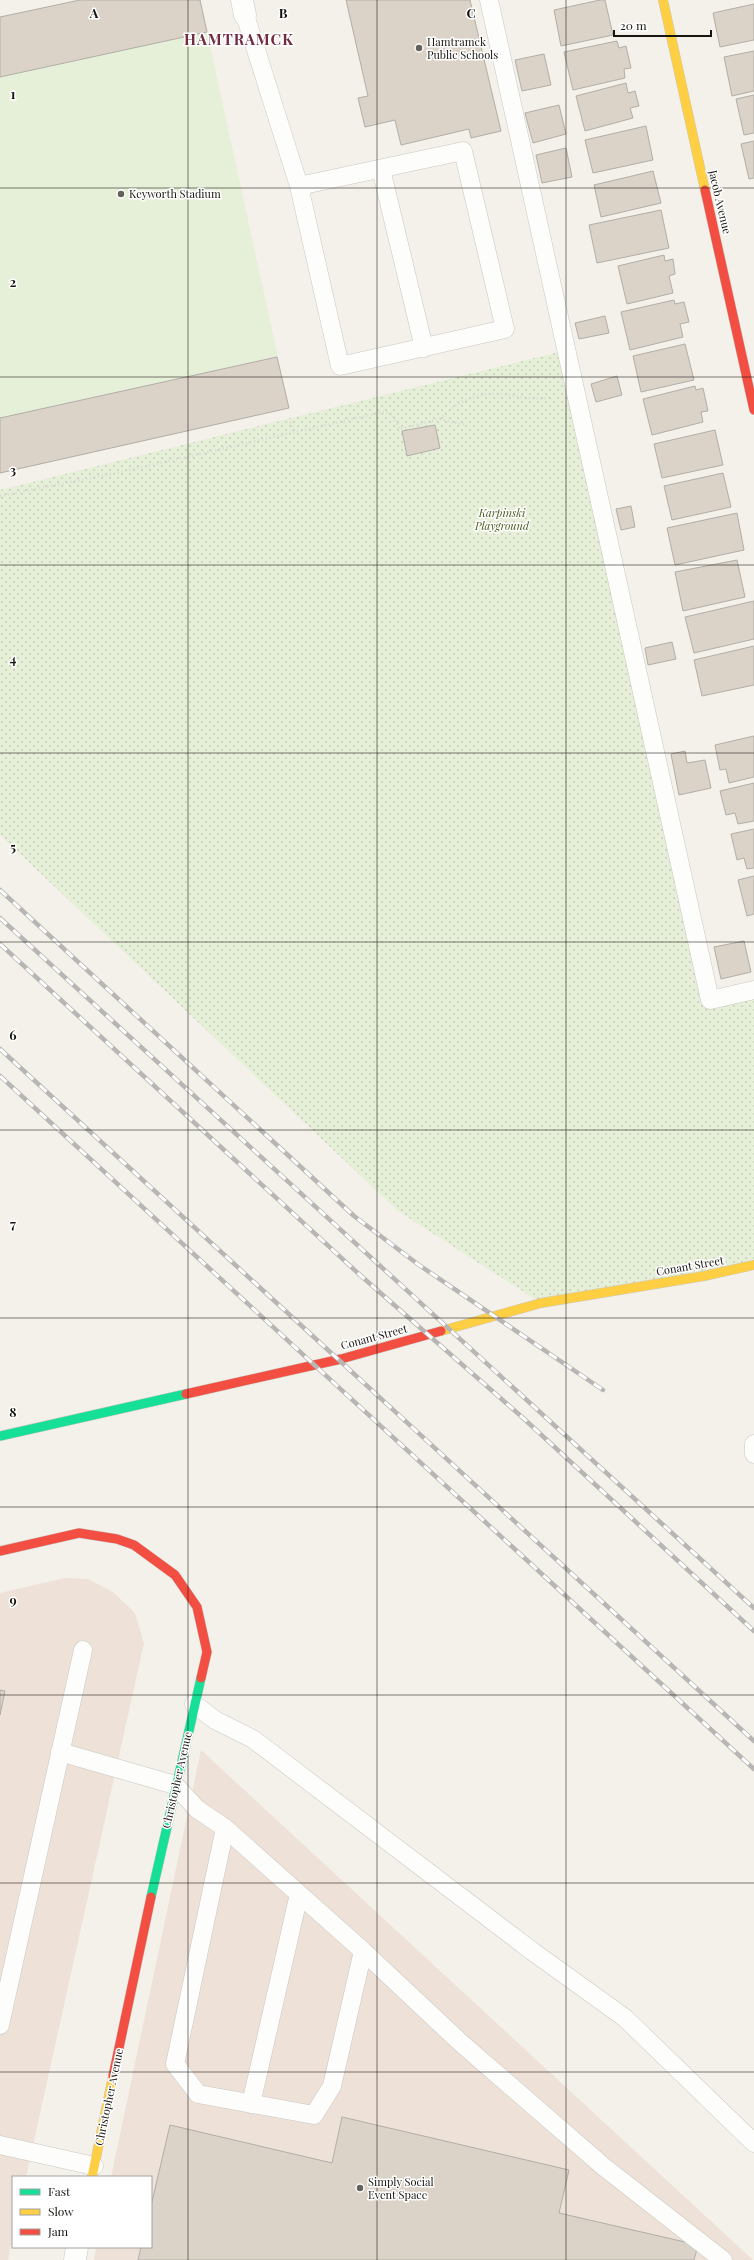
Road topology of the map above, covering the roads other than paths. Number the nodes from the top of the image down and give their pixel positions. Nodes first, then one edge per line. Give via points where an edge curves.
1 (489, 0) edge
2 (663, 0) edge
3 (244, 8) edge
4 (381, 169) junction
5 (299, 186) junction
6 (424, 348) junction
7 (754, 410) edge
8 (754, 990) edge
9 (754, 1265) edge
10 (0, 1436) edge
11 (754, 1444) edge
12 (754, 1454) edge
13 (0, 1551) edge
14 (82, 1650) dead end
15 (194, 1704) junction
16 (60, 1752) junction
17 (175, 1785) junction
18 (225, 1828) junction
19 (299, 1894) junction
20 (363, 1951) junction
21 (0, 2025) edge
22 (250, 2104) junction
23 (754, 2143) edge
24 (0, 2145) edge
25 (93, 2172) edge
26 (77, 2248) edge
27 (75, 2260) edge
28 (722, 2260) edge

1 - 8 lane via 710,1000
2 - 7 street, Jacob Avenue
3 - 5 lane
4 - 5 lane
4 - 6 lane
4 - 6 lane via 463,151 505,329
5 - 6 lane via 340,366
9 - 10 street, Conant Street via 704,1276 541,1303 340,1359
11 - 12 lane
13 - 15 street, Christopher Avenue via 79,1533 117,1539 142,1549 153,1557 175,1575 199,1613 207,1652
14 - 16 lane
15 - 17 street, Christopher Avenue
15 - 23 lane via 215,1720 253,1739 532,1951 625,2018
16 - 17 lane
16 - 21 lane
17 - 18 lane via 197,1809
17 - 25 street, Christopher Avenue
18 - 19 lane
18 - 22 lane via 175,2064 198,2094
19 - 20 lane
19 - 22 lane
20 - 22 lane via 332,2086 314,2115
20 - 28 lane via 461,2043 592,2156
24 - 25 lane
26 - 27 street

